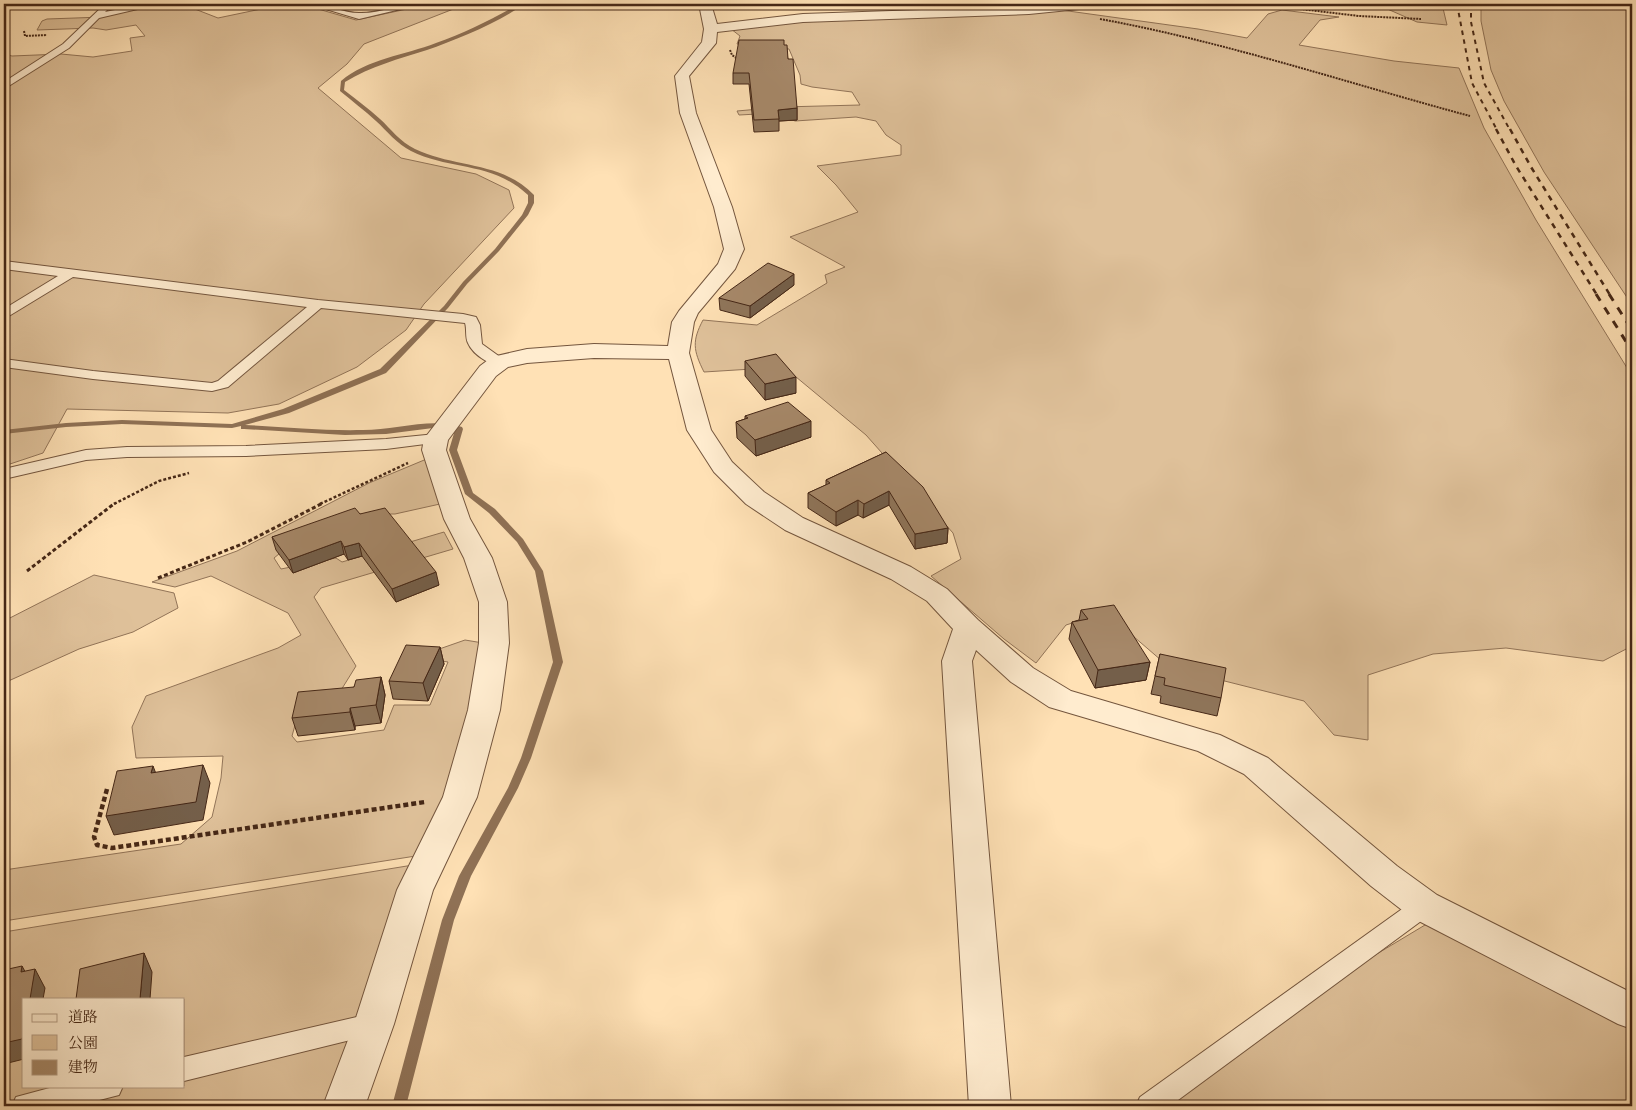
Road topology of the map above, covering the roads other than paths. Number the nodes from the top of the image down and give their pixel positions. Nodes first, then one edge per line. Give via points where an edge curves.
1 (108, 4) edge
2 (155, 4) edge
3 (314, 4) edge
4 (418, 4) edge
5 (704, 4) edge
6 (1089, 4) edge
7 (94, 17) junction
8 (717, 29) junction
9 (4, 86) edge
10 (4, 265) edge
11 (71, 273) junction
12 (318, 304) junction
13 (4, 316) edge
14 (678, 353) junction
15 (4, 362) edge
16 (500, 362) junction
17 (435, 446) junction
18 (4, 474) edge
19 (968, 627) junction
20 (1424, 906) junction
21 (1632, 1012) edge
22 (374, 1024) junction
23 (185, 1069) edge
24 (102, 1088) edge
25 (25, 1106) edge
26 (344, 1106) edge
27 (990, 1106) edge
28 (1149, 1106) edge

1 - 7 lane
2 - 7 lane
3 - 4 lane via 359,16
5 - 8 street
6 - 8 street via 1029,10 803,18
7 - 9 lane via 66,46
8 - 14 street via 682,76 683,92 723,206 734,249 728,265 683,322
10 - 11 lane
11 - 12 lane
11 - 13 lane
12 - 15 lane via 223,384 212,387
12 - 16 lane via 471,320 477,346
14 - 16 street via 594,351 527,356
14 - 19 street via 699,430 723,467 755,498 794,524 902,572 937,595
16 - 17 street via 488,371
17 - 18 lane via 386,444 94,454
17 - 22 street via 457,519 478,558 493,602 494,643 484,710 460,797 415,890
19 - 20 street via 1022,675 1060,699 1209,743 1256,766 1384,876
19 - 27 street via 957,661
20 - 21 street
20 - 28 lane
22 - 23 lane
22 - 26 street
24 - 25 lane

